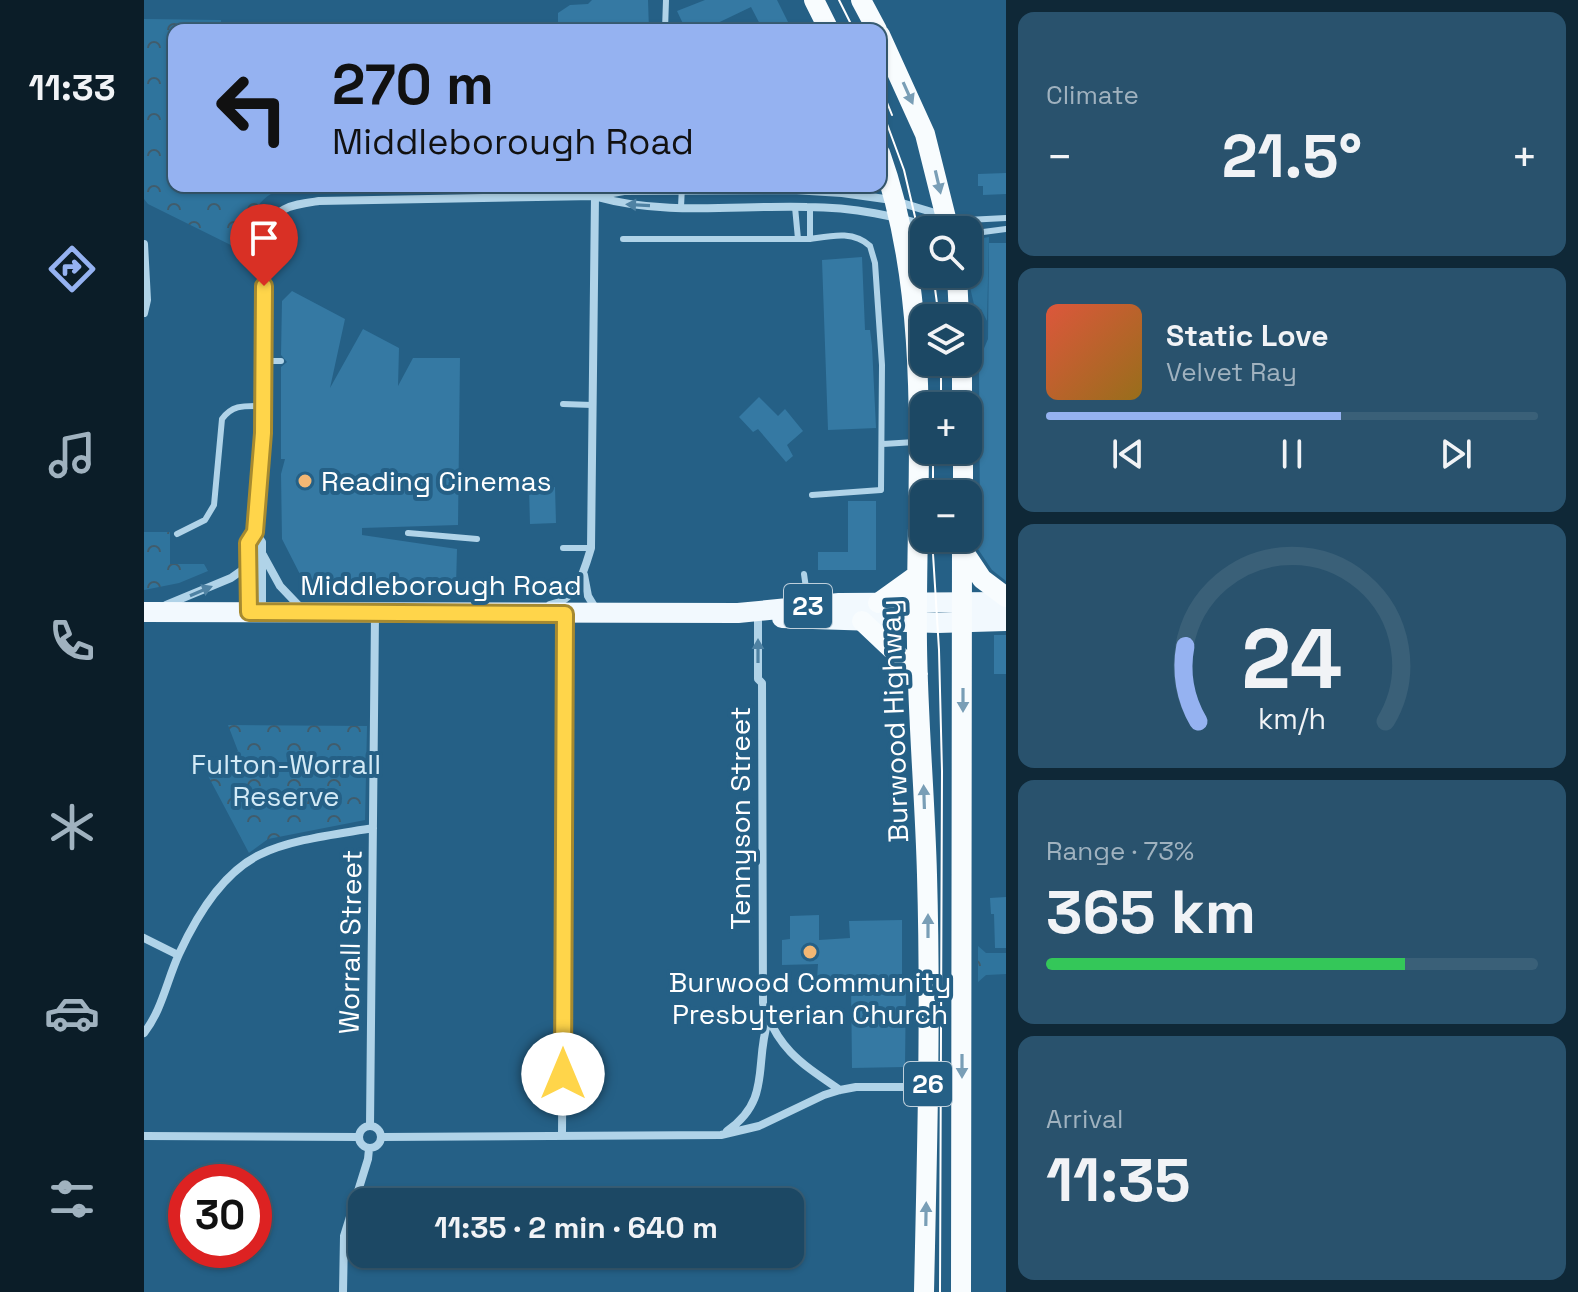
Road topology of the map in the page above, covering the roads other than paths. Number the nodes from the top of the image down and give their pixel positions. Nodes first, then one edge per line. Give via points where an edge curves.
1 (666, 0) edge
2 (814, 0) edge
3 (861, 0) edge
4 (665, 24) edge
5 (826, 24) edge
6 (874, 24) edge
7 (886, 48) edge
8 (886, 174) edge
9 (427, 192) edge
10 (618, 192) edge
11 (682, 192) edge
12 (810, 192) edge
13 (842, 193) joint
14 (595, 196) junction
15 (427, 198) junction
16 (681, 207) junction
17 (795, 207) junction
18 (810, 207) junction
19 (897, 209) junction
20 (918, 216) edge
21 (918, 216) edge
22 (943, 216) edge
23 (1006, 218) edge
24 (982, 219) edge
25 (1006, 229) edge
26 (982, 232) edge
27 (623, 239) dead end
28 (798, 239) junction
29 (810, 239) junction
30 (144, 244) edge
31 (144, 313) edge
32 (263, 361) junction
33 (281, 361) dead end
34 (916, 392) edge
35 (563, 404) dead end
36 (592, 405) junction
37 (263, 406) junction
38 (910, 442) edge
39 (883, 444) junction
40 (917, 464) edge
41 (812, 495) dead end
42 (255, 532) junction
43 (408, 533) dead end
44 (177, 534) dead end
45 (477, 539) dead end
46 (563, 548) dead end
47 (591, 548) junction
48 (962, 552) edge
49 (967, 552) edge
50 (263, 554) junction
51 (248, 566) junction
52 (804, 574) dead end
53 (584, 575) junction
54 (917, 575) junction
55 (1006, 600) edge
56 (878, 603) junction
57 (808, 606) junction
58 (147, 612) edge
59 (255, 612) junction
60 (305, 612) junction
61 (917, 612) junction
62 (962, 612) junction
63 (375, 613) junction
64 (529, 614) junction
65 (565, 614) junction
66 (599, 614) junction
67 (748, 615) junction
68 (862, 621) junction
69 (1006, 621) edge
70 (918, 674) junction
71 (373, 828) junction
72 (927, 875) junction
73 (963, 876) junction
74 (144, 938) edge
75 (178, 955) junction
76 (768, 1021) junction
77 (144, 1033) edge
78 (928, 1087) junction
79 (840, 1090) junction
80 (370, 1126) junction
81 (721, 1135) junction
82 (144, 1136) edge
83 (562, 1136) junction
84 (359, 1137) junction
85 (381, 1137) junction
86 (369, 1149) junction
87 (343, 1292) edge
88 (924, 1292) edge
89 (961, 1292) edge

1 - 4 lane
2 - 5 highway
3 - 6 highway
7 -> 22 highway via 925,134
8 - 19 highway, Burwood Highway / 26
9 - 15 street
10 - 14 street
11 - 16 lane
12 - 13 street
13 - 19 street
14 - 15 street
16 -> 14 street via 624,204
14 - 36 street
15 - 32 street via 319,201 281,210 265,236
16 - 17 street
17 - 18 street
17 - 28 lane
18 - 19 street
18 - 29 lane
19 - 20 street
19 - 21 street
19 - 34 highway, Burwood Highway / 26 via 914,325
23 - 24 lane
25 - 26 lane
27 - 28 lane
28 - 29 lane
29 - 39 lane via 853,236 867,242 873,253
30 - 31 street
32 - 33 lane
32 - 37 street
35 - 36 lane
36 - 47 street
37 - 42 street
37 - 44 lane via 239,406 222,419 214,505 205,520
38 - 39 lane
39 - 41 lane via 881,490
40 - 54 highway, Burwood Highway / 26
42 - 50 street
42 - 51 street via 248,543
43 - 45 lane
46 - 47 lane
47 - 53 street
48 - 62 highway, 26
49 - 55 highway via 982,579
50 - 59 street
50 - 60 street via 280,586
58 -> 51 street
51 - 59 street
52 - 57 lane
53 - 64 street via 558,604
53 - 66 street
54 - 56 highway
54 - 61 highway, Burwood Highway / 26
55 - 62 main road, Middleborough Road / 23
56 - 57 main road, Middleborough Road / 23
56 - 61 main road, Middleborough Road / 23
57 - 67 main road, Middleborough Road / 23
58 - 59 main road, Middleborough Road / 23
59 - 60 main road, Middleborough Road / 23
60 - 63 main road, Middleborough Road / 23
61 - 62 main road, Middleborough Road / 23
61 - 68 main road, Middleborough Road / 23
61 - 70 highway, Burwood Highway / 26
62 - 69 main road, Middleborough Road / 23
62 -> 73 highway, 26
63 - 64 main road, Middleborough Road / 23
63 - 71 street, Worrall Street
64 - 65 main road, Middleborough Road / 23
65 - 66 main road, Middleborough Road / 23
65 - 83 street
66 - 67 main road, Middleborough Road / 23
67 - 68 main road, Middleborough Road / 23
76 -> 67 street, Tennyson Street via 763,1003 762,683
68 - 70 highway
72 -> 70 highway, Burwood Highway / 26
71 - 75 street via 259,855 206,903
71 - 80 street, Worrall Street
72 - 73 highway
78 -> 72 highway, Burwood Highway / 26
73 -> 89 highway, 26
74 - 75 street
75 - 77 street
76 - 79 street, Tennyson Street via 796,1059
76 - 81 street, Tennyson Street via 753,1101 743,1120
78 - 79 street
88 -> 78 highway, Burwood Highway / 26
79 - 81 street via 775,1120
80 - 84 street
80 - 85 street
81 - 83 street
82 - 84 street
83 - 85 street
84 - 86 street
85 - 86 street
86 - 87 street via 344,1236

